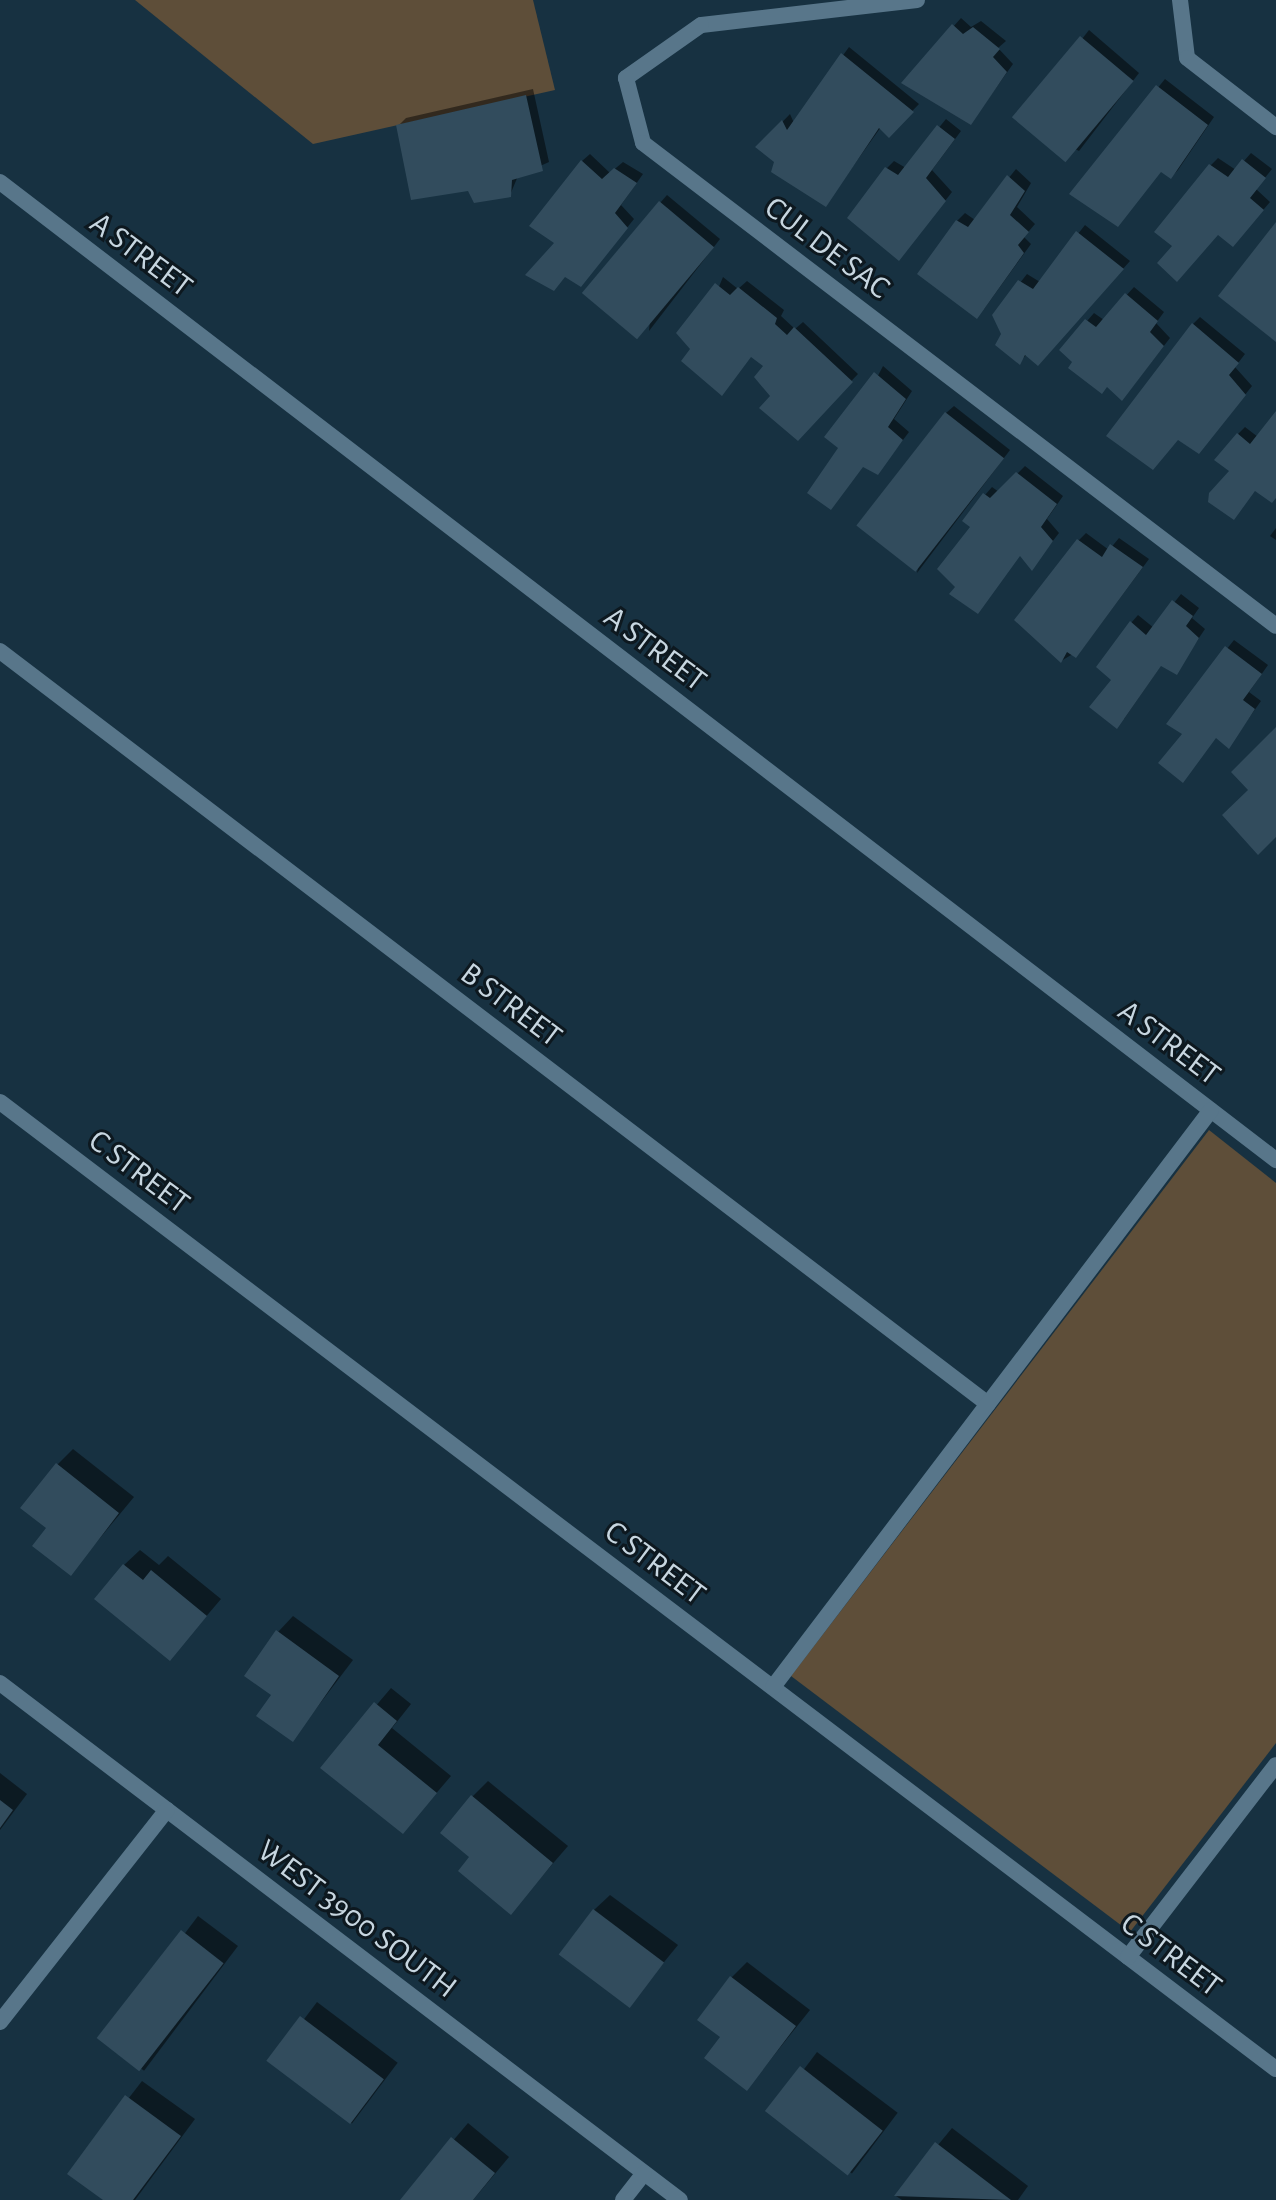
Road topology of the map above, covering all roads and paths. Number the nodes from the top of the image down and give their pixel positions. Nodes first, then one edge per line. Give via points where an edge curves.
1 (917, 0) edge
2 (1180, 0) edge
3 (1276, 127) edge
4 (0, 182) edge
5 (1276, 626) edge
6 (0, 651) edge
7 (0, 1102) edge
8 (1211, 1110) junction
9 (1276, 1160) edge
10 (988, 1404) junction
11 (0, 1683) edge
12 (773, 1687) junction
13 (1276, 1765) edge
14 (167, 1810) junction
15 (1128, 1957) junction
16 (0, 2022) edge
17 (1276, 2069) edge
18 (644, 2173) junction
19 (623, 2200) edge
20 (680, 2200) edge

1 - 5 street, CUL DE SAC via 701,25 626,78 643,143
2 - 3 street via 1187,58
4 - 8 street, A STREET
6 - 10 street, B STREET
7 - 12 street, C STREET
8 - 9 street, A STREET
8 - 10 street
10 - 12 street
11 - 14 street, WEST 3900 SOUTH
12 - 15 street, C STREET
13 - 15 street
14 - 16 street
14 - 18 street, WEST 3900 SOUTH
15 - 17 street, C STREET
18 - 19 street
18 - 20 street, WEST 3900 SOUTH

